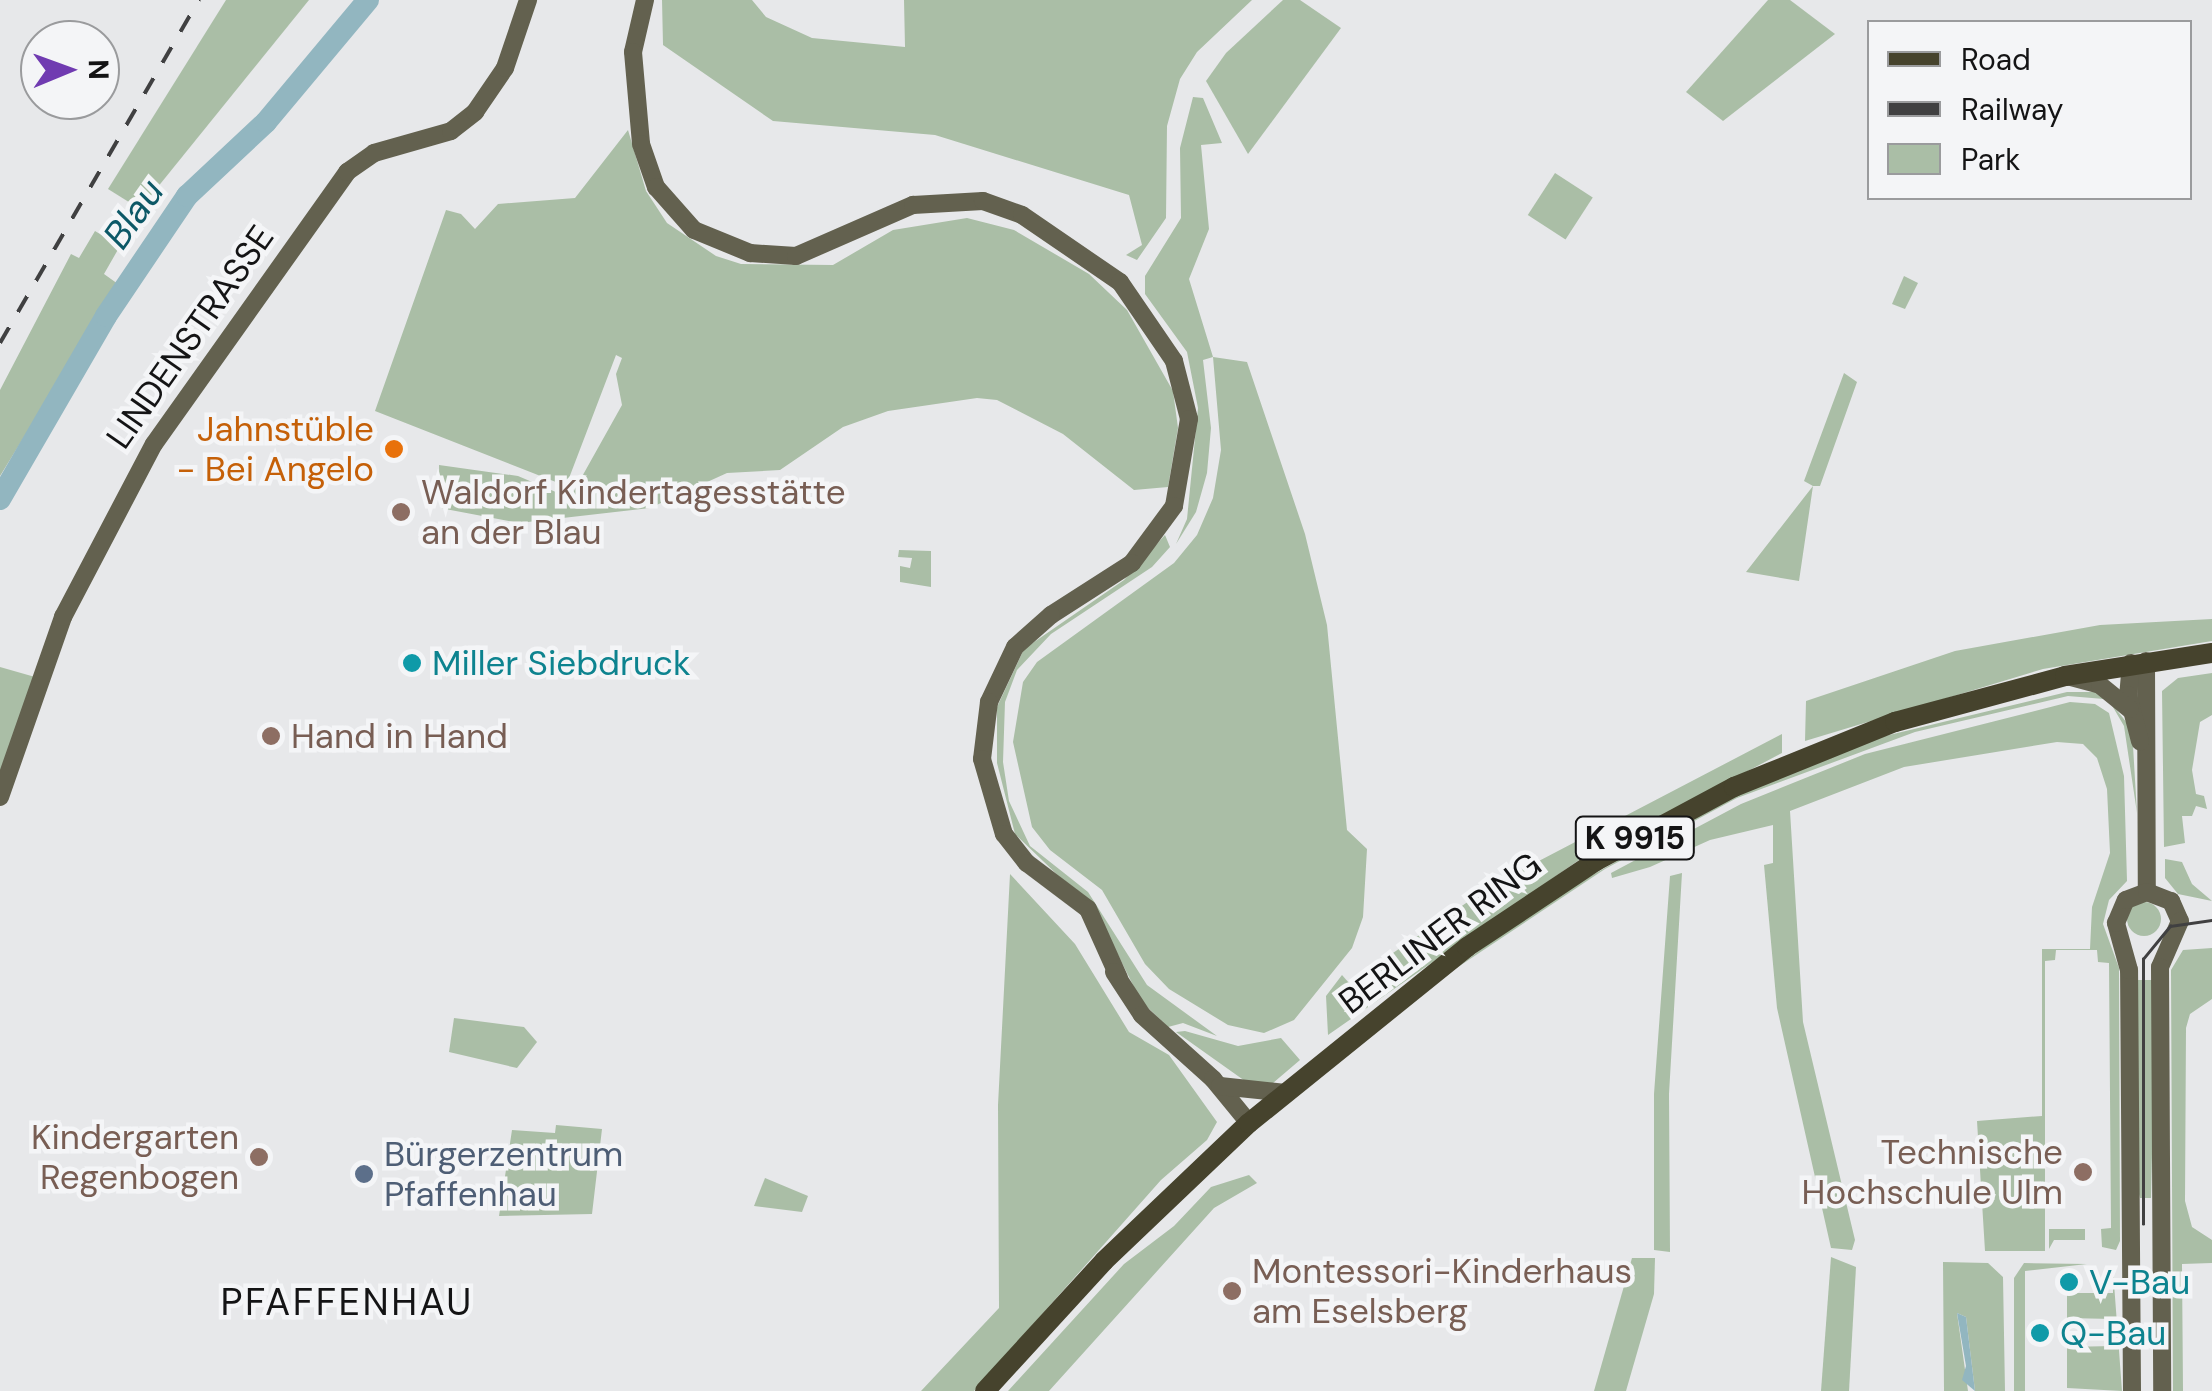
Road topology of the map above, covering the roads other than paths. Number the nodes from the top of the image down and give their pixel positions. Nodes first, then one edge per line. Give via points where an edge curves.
1 (528, 0) edge
2 (645, 0) edge
3 (2212, 653) edge
4 (2138, 662) junction
5 (2065, 676) junction
6 (2133, 714) junction
7 (2144, 757) junction
8 (0, 797) edge
9 (2147, 892) junction
10 (2125, 946) junction
11 (2168, 950) junction
12 (1220, 1086) junction
13 (1286, 1093) junction
14 (1249, 1123) junction
15 (984, 1391) edge
16 (2132, 1391) edge
17 (2162, 1391) edge

1 - 8 street, LINDENSTRASSE via 505,68 475,112 451,131 374,153 347,172 154,444 63,618
2 - 12 street via 632,76 641,144 656,187 694,230 750,253 796,256 913,205 983,201 1022,215 1120,282 1174,361 1189,419 1174,506 1132,563 1049,616 1015,647 988,702 988,786 1015,850 1057,887 1142,1015
3 - 4 main road, BERLINER RING / K 9915
4 - 5 main road, BERLINER RING / K 9915
4 - 6 street
4 - 7 street
5 - 6 street via 2100,685
5 - 13 main road, BERLINER RING / K 9915 via 1877,728 1707,800 1518,911
6 - 7 street
7 - 9 street
9 - 10 street via 2131,896 2118,913
9 - 11 street via 2167,898 2179,915
10 - 11 street via 2144,956
10 - 16 street
11 - 17 street via 2160,972
12 - 13 street
12 - 14 street
13 - 14 main road, BERLINER RING / K 9915
14 - 15 main road, BERLINER RING / K 9915 via 1104,1261

